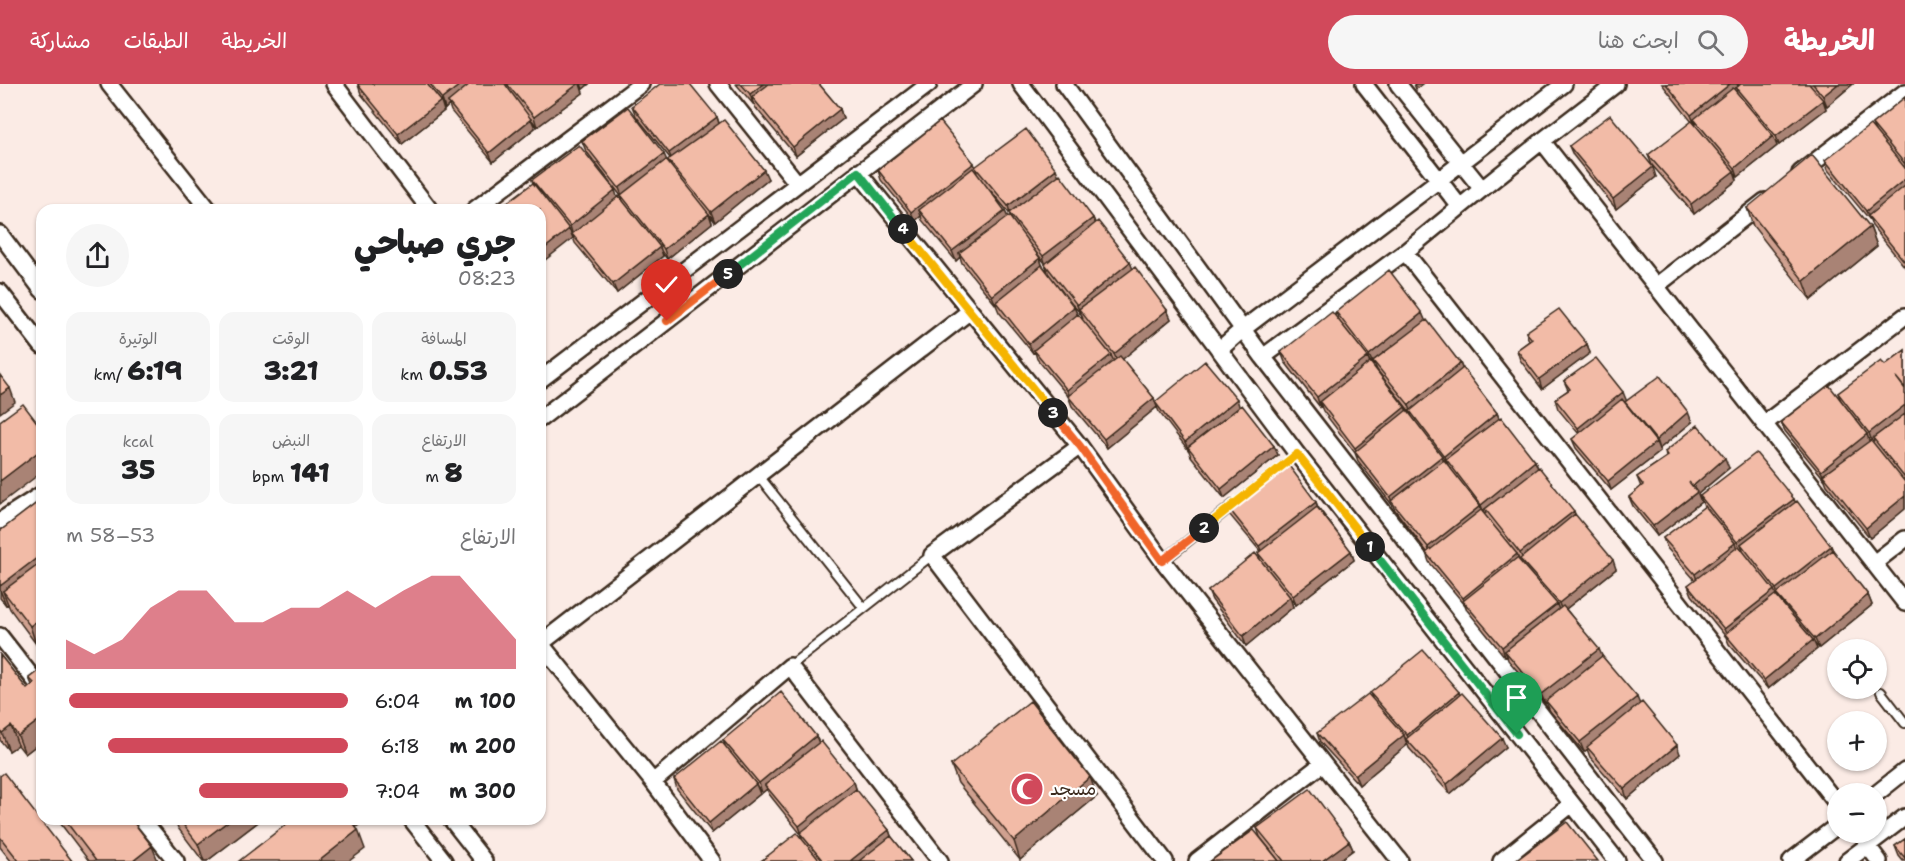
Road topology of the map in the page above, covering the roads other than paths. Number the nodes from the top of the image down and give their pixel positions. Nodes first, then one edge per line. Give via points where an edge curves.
1 (109, 84) edge
2 (641, 84) edge
3 (718, 84) edge
4 (929, 84) edge
5 (974, 84) edge
6 (1021, 84) edge
7 (1064, 84) edge
8 (1364, 84) edge
9 (1398, 84) edge
10 (1564, 84) edge
11 (1616, 84) edge
12 (340, 86) edge
13 (1905, 92) edge
14 (1542, 141) junction
15 (1461, 163) junction
16 (858, 172) junction
17 (1439, 180) junction
18 (796, 183) junction
19 (1482, 189) junction
20 (204, 204) edge
21 (426, 204) edge
22 (482, 204) edge
23 (1460, 207) junction
24 (0, 234) edge
25 (1405, 252) junction
26 (36, 282) edge
27 (1656, 286) junction
28 (0, 292) edge
29 (970, 311) junction
30 (1905, 316) edge
31 (1243, 329) junction
32 (36, 338) edge
33 (1219, 350) junction
34 (1263, 357) junction
35 (546, 375) edge
36 (546, 414) edge
37 (1764, 424) junction
38 (1080, 446) junction
39 (759, 475) junction
40 (1243, 497) edge
41 (36, 498) edge
42 (0, 521) edge
43 (1905, 539) edge
44 (932, 555) junction
45 (1162, 561) junction
46 (1874, 563) junction
47 (1905, 603) edge
48 (863, 607) junction
49 (0, 636) edge
50 (546, 639) edge
51 (546, 651) edge
52 (790, 666) junction
53 (36, 682) edge
54 (1886, 699) edge
55 (1905, 723) edge
56 (1322, 764) junction
57 (1905, 771) edge
58 (653, 782) junction
59 (1887, 785) edge
60 (1827, 791) edge
61 (1572, 804) junction
62 (1905, 817) edge
63 (147, 825) edge
64 (416, 825) edge
65 (456, 825) edge
66 (1827, 833) edge
67 (1867, 845) junction
68 (176, 861) edge
69 (444, 861) edge
70 (484, 861) edge
71 (712, 861) edge
72 (940, 861) edge
73 (1165, 861) edge
74 (1197, 861) edge
75 (1400, 861) edge
76 (1501, 861) edge
77 (1617, 861) edge
78 (1655, 861) edge
79 (1791, 861) edge
80 (1847, 861) edge
81 (1879, 861) edge

1 - 20 street
2 - 22 street
3 - 18 street
4 - 18 street
5 - 16 street
6 - 33 street
7 - 31 street
8 - 17 street
9 - 15 street
10 - 15 street
11 - 14 street
12 - 21 street
13 - 27 street
14 - 19 street
14 - 27 street
15 - 17 street
15 - 19 street
16 - 29 street
16 - 36 street
17 - 23 street
17 - 31 street
18 - 35 street
19 - 23 street
23 - 25 street
24 - 26 street
25 - 34 street
25 - 60 street
27 - 37 street
28 - 32 street
29 - 38 street
29 - 39 street
30 - 37 street
31 - 33 street
31 - 34 street
33 - 61 street via 1293,458
34 - 78 street
37 - 46 street
38 - 44 street
38 - 45 street
39 - 48 lane
39 - 50 street
40 - 45 lane
41 - 42 street
43 - 46 street
44 - 48 lane
44 - 73 street
45 - 56 street
46 - 47 street
48 - 52 lane
49 - 53 street
51 - 58 street
52 - 58 street
52 - 72 street
54 - 55 lane
56 - 74 street
56 - 75 street
57 - 59 street
58 - 71 street
61 - 76 street
61 - 77 street
62 - 67 street
63 - 68 street
64 - 69 street
65 - 70 street
66 - 79 street
67 - 80 street
67 - 81 street

